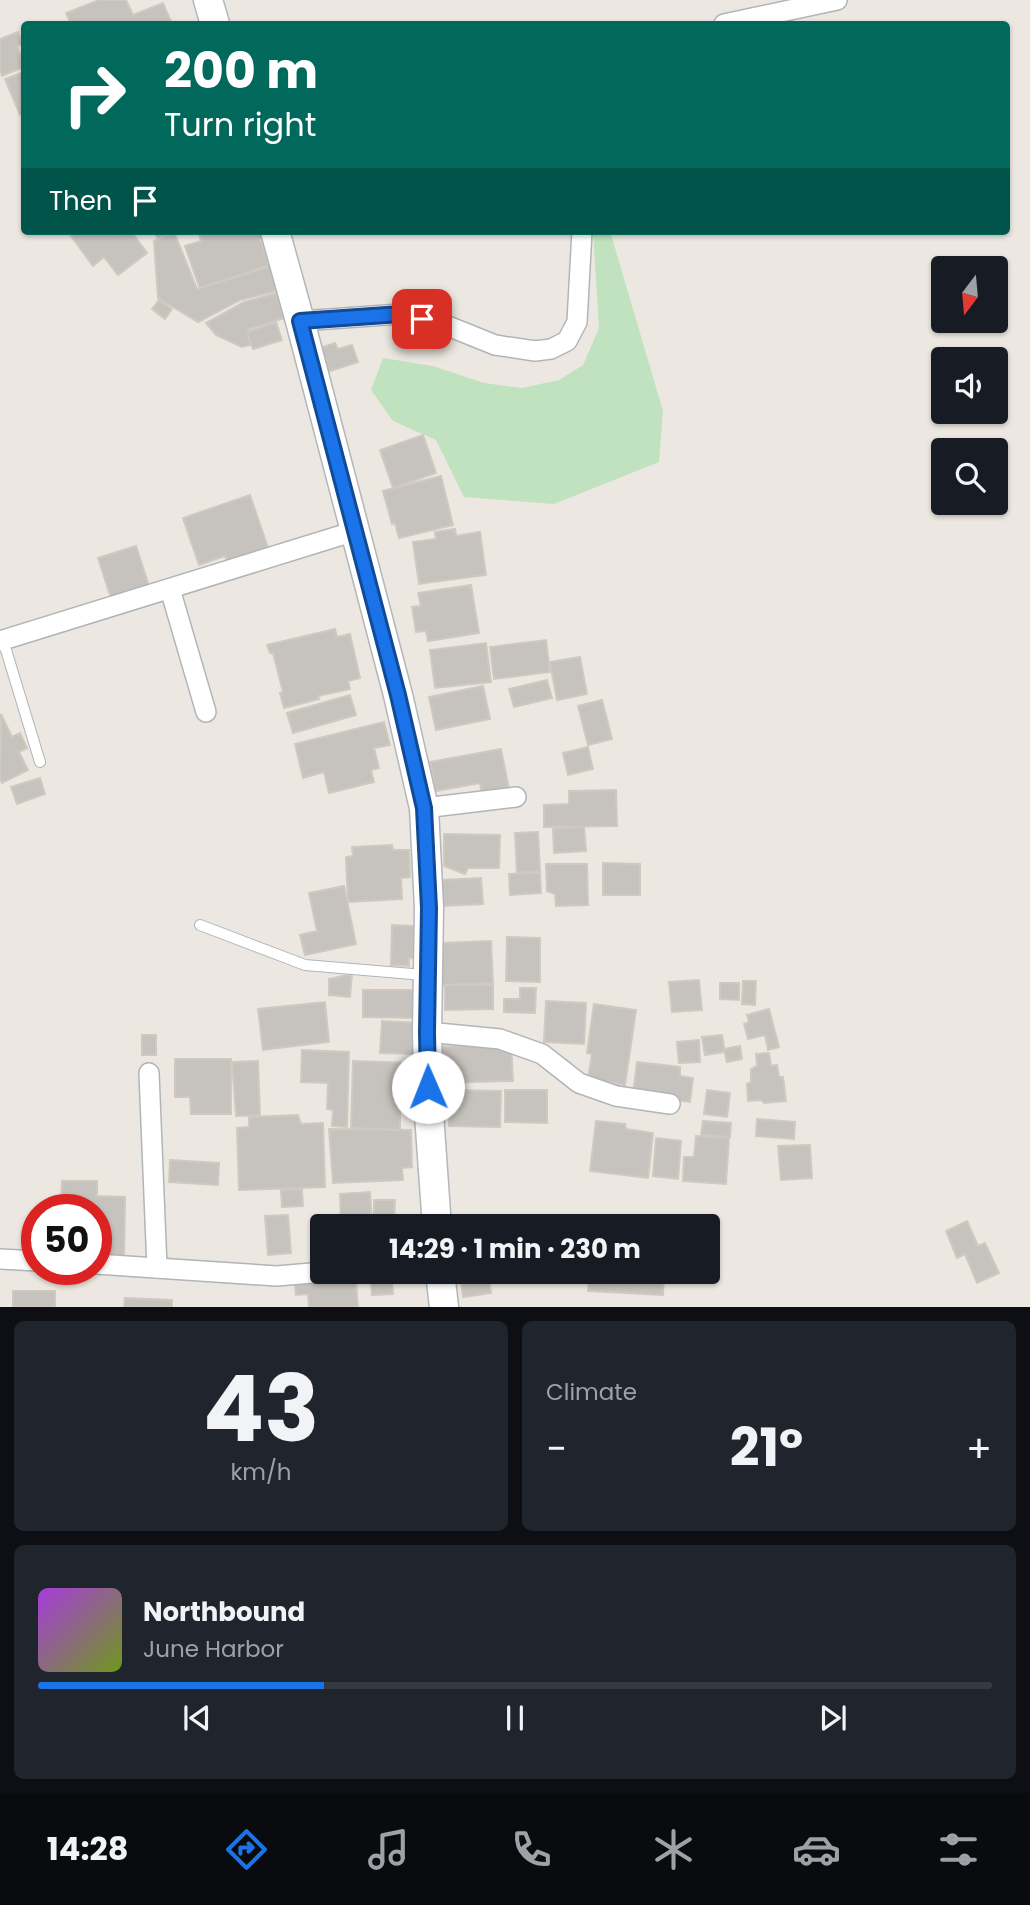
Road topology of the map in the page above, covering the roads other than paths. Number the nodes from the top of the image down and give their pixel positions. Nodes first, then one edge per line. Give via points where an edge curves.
1 (208, 0) edge
2 (837, 0) edge
3 (214, 21) edge
4 (738, 21) edge
5 (276, 235) edge
6 (582, 235) edge
7 (300, 321) junction
8 (355, 531) junction
9 (170, 589) junction
10 (1, 640) edge
11 (206, 712) dead end
12 (40, 762) dead end
13 (516, 797) dead end
14 (424, 808) junction
15 (200, 925) dead end
16 (428, 975) junction
17 (427, 1032) junction
18 (149, 1073) dead end
19 (670, 1104) dead end
20 (436, 1214) edge
21 (0, 1259) edge
22 (21, 1260) edge
23 (112, 1265) edge
24 (157, 1268) junction
25 (310, 1273) edge
26 (441, 1284) edge
27 (444, 1307) edge

1 - 3 main road
2 - 4 street
5 - 7 main road
6 - 7 street via 577,322 567,341 551,349 495,345 443,324 401,314
7 - 8 main road
8 - 9 street
8 - 14 main road
9 - 10 street
9 - 11 street
10 - 12 lane
13 - 14 street
14 - 16 main road
15 - 16 lane via 305,965
16 - 17 main road
17 - 19 street via 500,1039 542,1054 579,1083 616,1096
17 - 20 main road
18 - 24 street
21 - 22 street
23 - 24 street
24 - 25 street via 277,1276
26 - 27 main road

